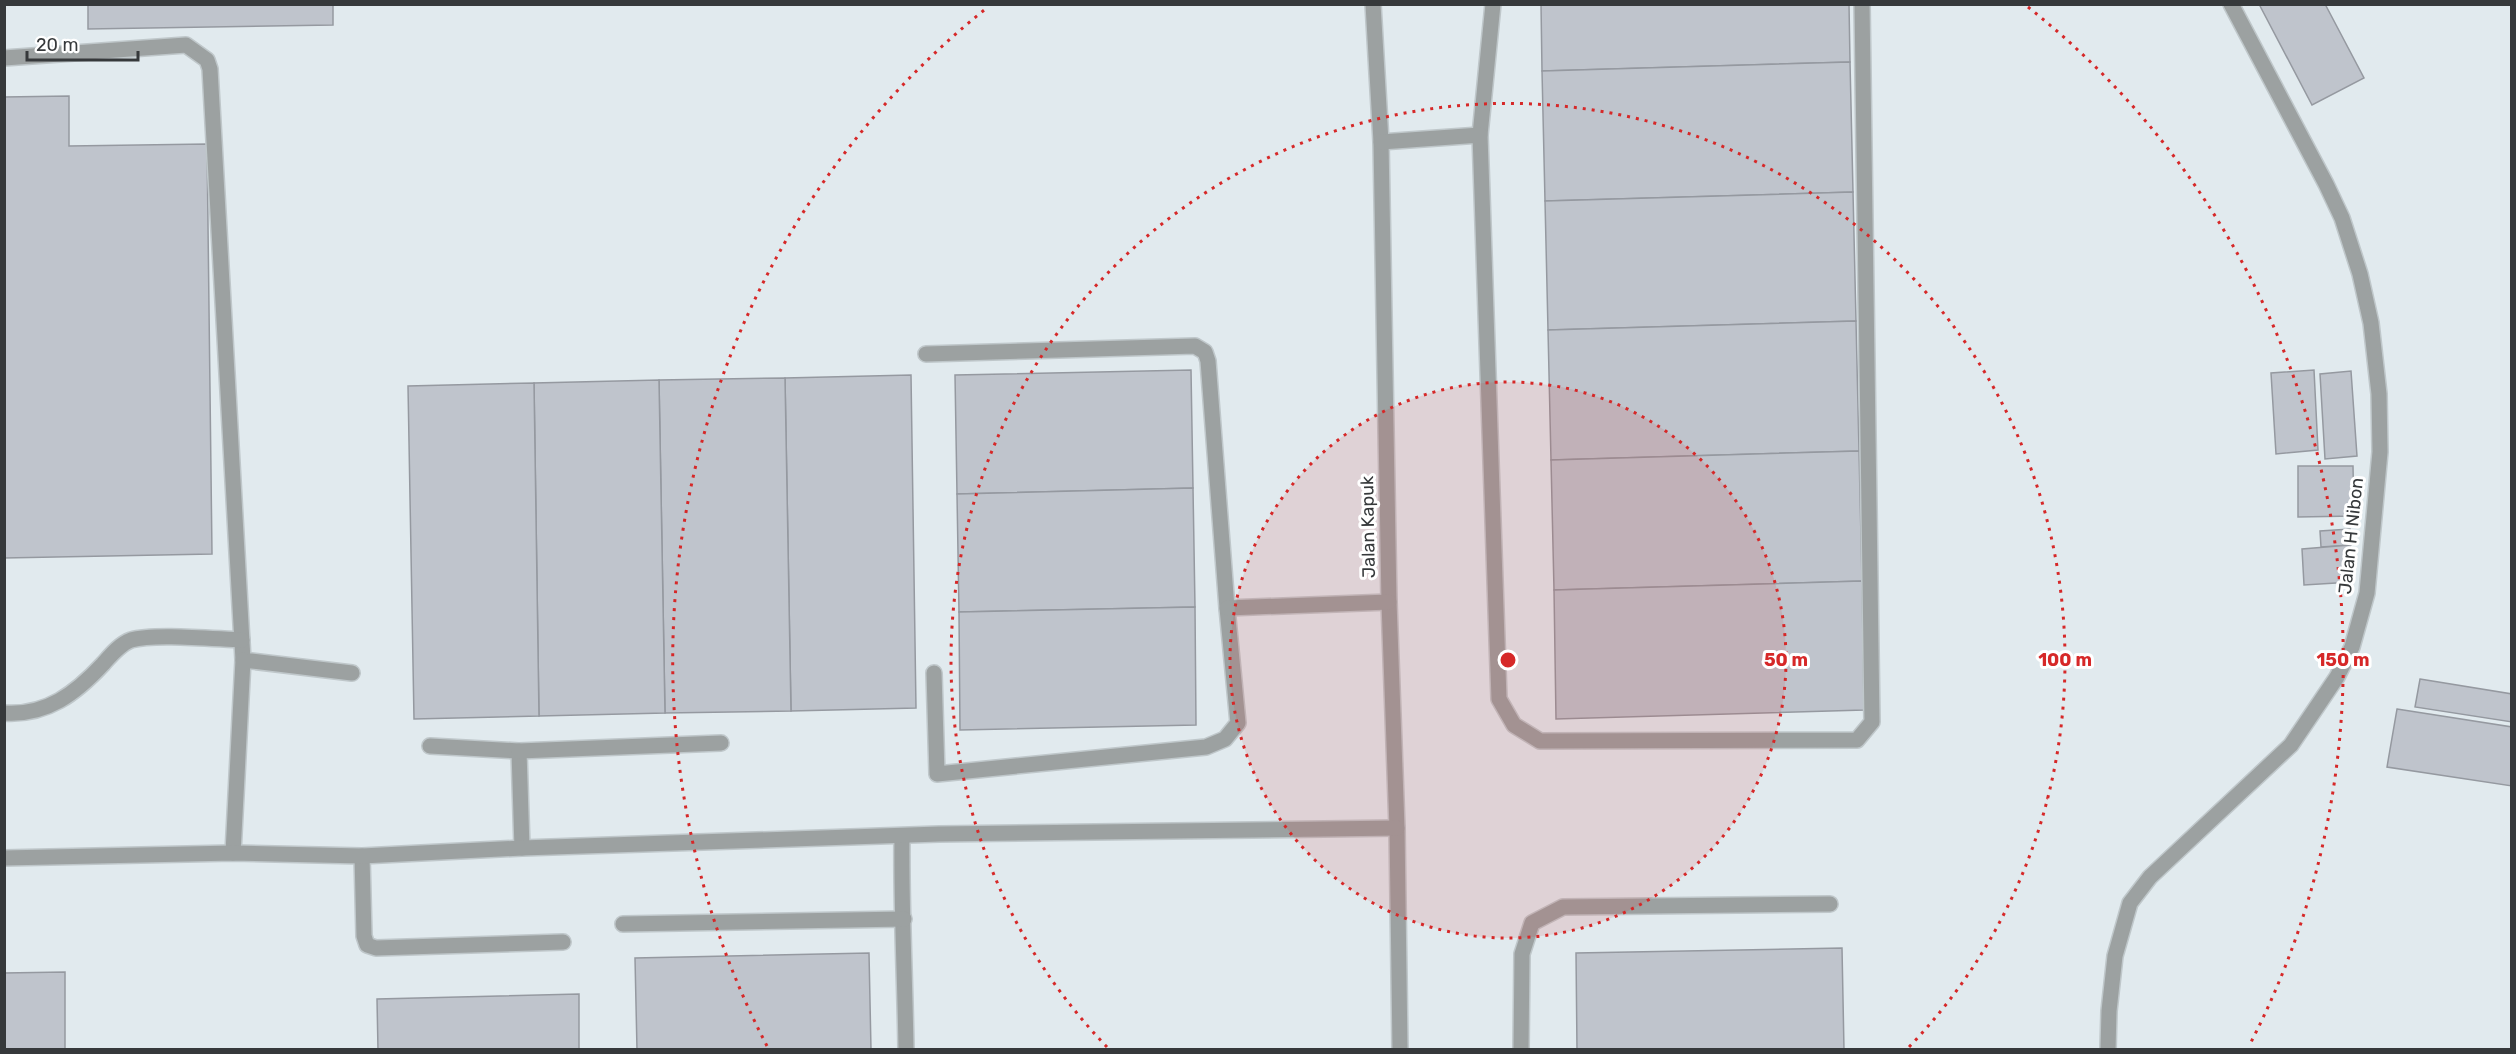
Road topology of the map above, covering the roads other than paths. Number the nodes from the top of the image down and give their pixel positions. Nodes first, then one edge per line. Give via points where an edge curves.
1 (1373, 4) edge
2 (1493, 4) edge
3 (1862, 4) edge
4 (2231, 4) edge
5 (4, 58) edge
6 (1480, 135) junction
7 (1381, 142) junction
8 (926, 354) dead end
9 (1389, 602) junction
10 (1227, 608) junction
11 (242, 640) junction
12 (243, 660) junction
13 (352, 673) dead end
14 (934, 673) dead end
15 (4, 713) edge
16 (721, 743) dead end
17 (430, 746) dead end
18 (519, 751) junction
19 (1397, 828) junction
20 (902, 836) junction
21 (522, 848) junction
22 (233, 853) junction
23 (362, 856) junction
24 (4, 858) edge
25 (1830, 904) dead end
26 (904, 919) junction
27 (623, 924) dead end
28 (563, 942) dead end
29 (906, 1050) edge
30 (1400, 1050) edge
31 (1521, 1050) edge
32 (2108, 1050) edge

1 - 7 street, Jalan Kapuk
2 - 6 street
3 - 6 street via 1872,722 1857,740 1540,741 1514,725 1499,699
4 - 32 street, Jalan H Nibon via 2326,184 2360,274 2371,323 2379,393 2380,452 2367,593 2352,647 2342,667 2291,745 2150,878 2130,903 2115,956
5 - 11 street via 186,45 207,60
6 - 7 street
7 - 9 street, Jalan Kapuk
8 - 10 street via 1195,345 1205,352
9 - 10 street
9 - 19 street, Jalan Kapuk
10 - 14 street via 1238,723 1225,739 1206,747 937,774
11 - 12 street
11 - 15 street via 132,640 74,692 48,708
12 - 13 street
12 - 22 street
16 - 18 street
17 - 18 street
18 - 21 street
19 - 20 street
19 - 30 street, Jalan Kapuk
20 - 21 street
20 - 26 street
21 - 23 street
22 - 23 street
22 - 24 street
23 - 28 street via 367,945 376,948
25 - 31 street via 1563,907 1532,923 1522,954
26 - 27 street
26 - 29 street

